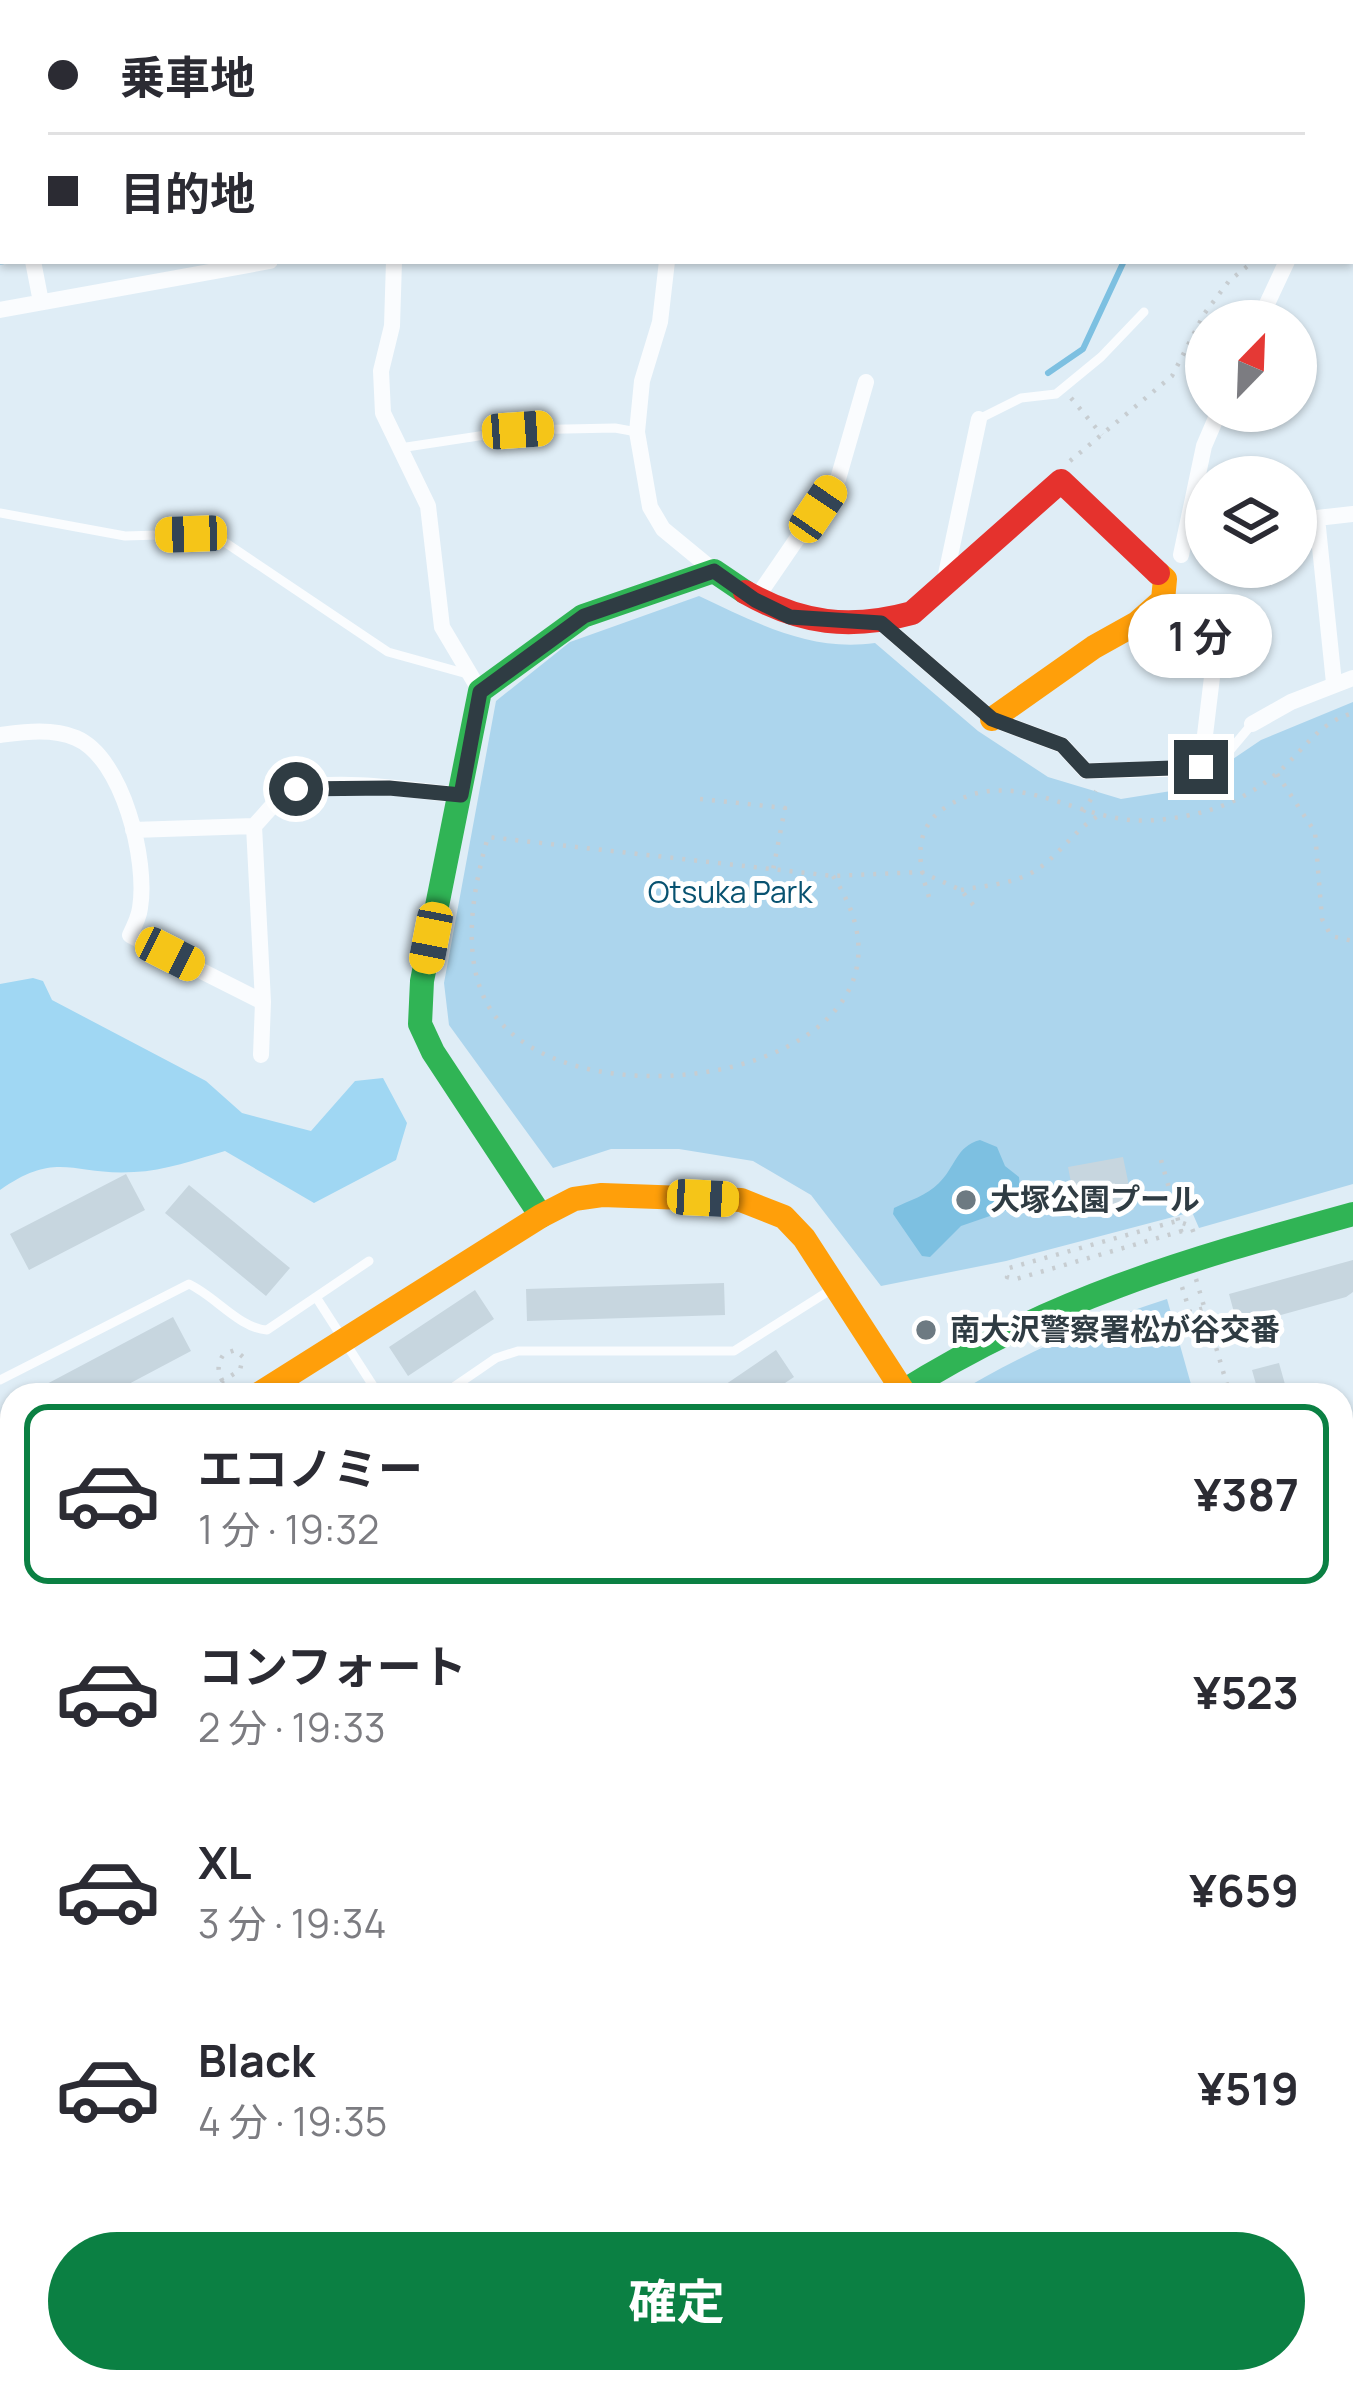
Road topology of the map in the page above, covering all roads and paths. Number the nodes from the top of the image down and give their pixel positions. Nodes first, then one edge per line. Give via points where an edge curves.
1 (34, 264) edge
2 (252, 264) edge
3 (394, 264) edge
4 (667, 264) edge
5 (1250, 264) edge
6 (1286, 264) edge
7 (40, 299) junction
8 (1269, 300) edge
9 (0, 310) edge
10 (1144, 313) dead end
11 (866, 382) dead end
12 (1063, 388) junction
13 (980, 419) joint
14 (637, 432) junction
15 (1210, 432) edge
16 (1102, 436) junction
17 (400, 448) junction
18 (1061, 481) junction
19 (0, 513) edge
20 (1353, 514) edge
21 (1181, 555) dead end
22 (714, 571) junction
23 (944, 585) junction
24 (755, 600) junction
25 (1221, 603) dead end
26 (881, 623) junction
27 (1344, 681) edge
28 (476, 683) junction
29 (1353, 712) edge
30 (992, 719) junction
31 (1252, 724) joint
32 (0, 735) edge
33 (1201, 767) junction
34 (1277, 773) junction
35 (461, 795) junction
36 (700, 799) dead end
37 (1099, 815) junction
38 (254, 826) junction
39 (134, 830) junction
40 (773, 870) junction
41 (921, 872) junction
42 (833, 876) junction
43 (961, 890) junction
44 (929, 897) dead end
45 (974, 906) dead end
46 (1353, 941) edge
47 (263, 1002) junction
48 (261, 1055) dead end
49 (1162, 1160) dead end
50 (1353, 1214) edge
51 (541, 1216) junction
52 (1182, 1231) junction
53 (1195, 1236) dead end
54 (1188, 1252) dead end
55 (369, 1261) dead end
56 (1195, 1274) dead end
57 (836, 1286) junction
58 (1182, 1287) dead end
59 (316, 1297) junction
60 (1205, 1308) junction
61 (344, 1340) junction
62 (0, 1380) edge
63 (222, 1381) edge
64 (222, 1381) edge
65 (276, 1383) edge
66 (371, 1383) edge
67 (460, 1383) edge
68 (894, 1383) edge
69 (917, 1383) edge
70 (1227, 1383) edge

1 - 7 street
2 - 7 street
3 - 17 street via 383,413
4 - 14 street
5 - 16 path via 1204,314 1172,376
6 - 8 street
7 - 9 street
10 - 12 lane
11 - 24 street via 838,479
12 - 13 lane
12 - 16 path
13 - 23 street
14 - 17 lane via 518,430
14 - 22 street via 650,507 663,529
15 - 21 street
16 - 18 path via 1065,465
17 - 28 street via 428,506 442,627
18 - 23 street
18 - 30 street via 1165,579 1163,600
19 - 28 lane via 124,536 220,539 388,652
20 - 27 street via 1317,518
22 - 24 street
22 - 28 street via 584,616
23 - 26 street via 913,614
24 - 26 street via 790,617
25 - 33 street
26 - 30 street
27 - 31 street
28 - 35 street
29 - 34 path via 1321,727
30 - 33 street via 1062,745 1086,771
31 - 33 lane via 1216,767
32 - 39 street via 63,734 96,750
34 - 37 path via 1204,812 1136,821
34 - 46 path via 1315,832 1322,919 1331,936
35 - 38 street via 296,789
35 - 51 street via 420,1024
36 - 40 path via 785,808
37 - 41 path via 1026,792 965,795 925,828
37 - 43 path via 1040,868
38 - 39 street
38 - 47 street
39 - 47 street via 140,910 130,935
40 - 42 path
40 - 42 path via 488,837 472,958 487,1004 513,1038 556,1062 699,1076 768,1058 817,1029 842,1002 856,969 860,930
41 - 42 path
41 - 43 path
41 - 44 path
43 - 45 path
47 - 48 street
49 - 52 path
50 - 69 street via 1076,1299
51 - 57 street via 602,1195 741,1200 784,1216
51 - 61 street
52 - 53 path via 1007,1277 1009,1268 1155,1227 1186,1222
52 - 54 path
55 - 59 lane
56 - 60 path
57 - 67 lane via 734,1351 518,1351
57 - 68 street
58 - 60 path via 1190,1312
59 - 61 lane
59 - 62 lane via 267,1330 255,1329 189,1284
60 - 70 path
61 - 65 street
61 - 66 lane
63 - 64 path via 219,1363 235,1350 243,1363

